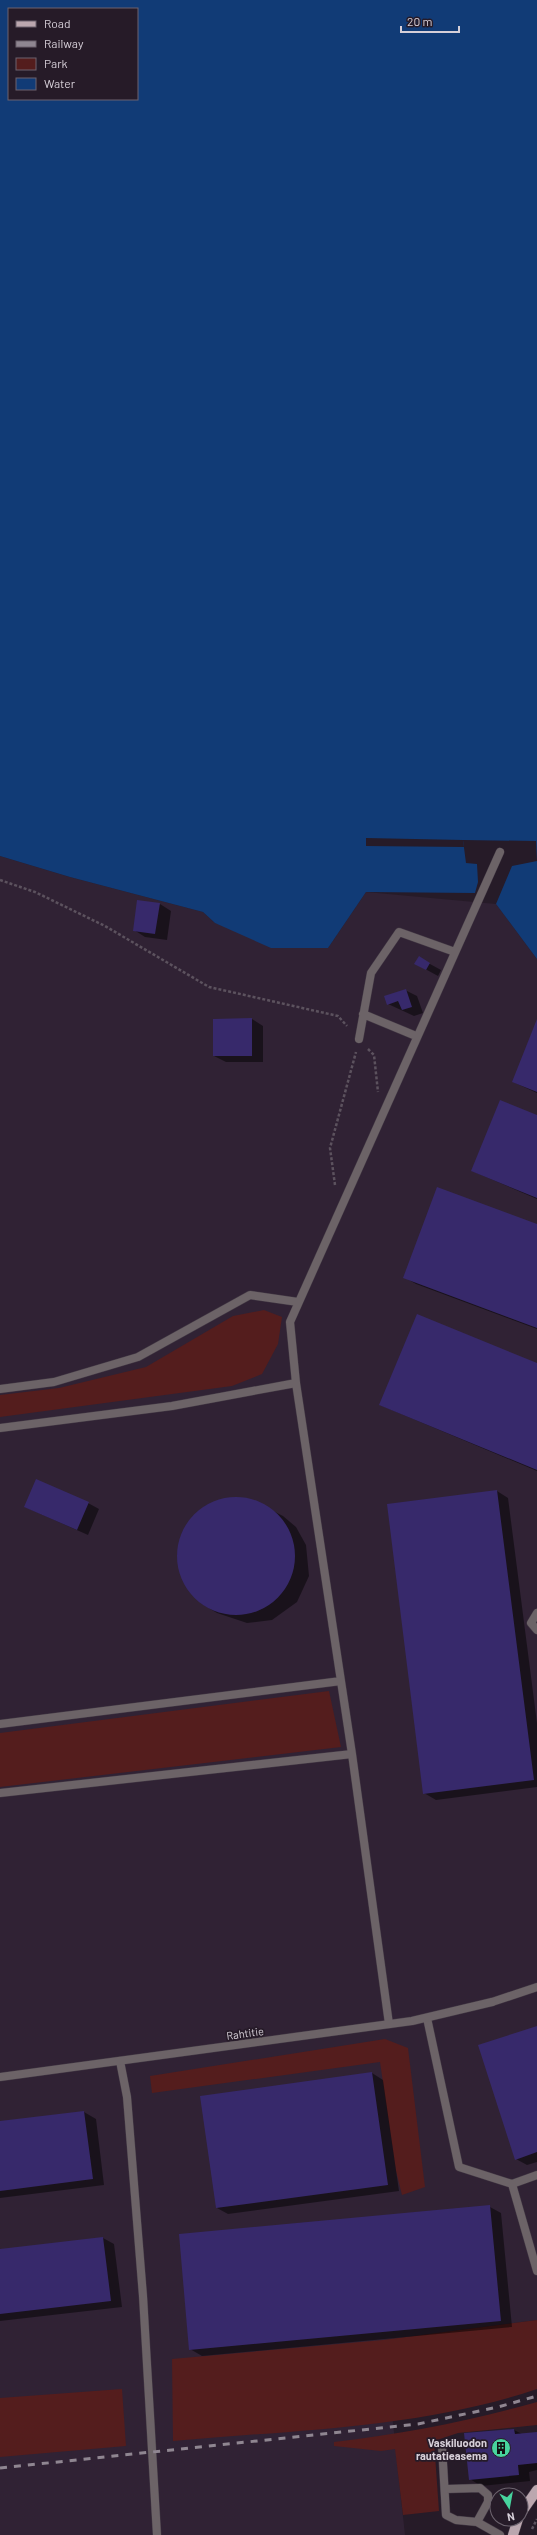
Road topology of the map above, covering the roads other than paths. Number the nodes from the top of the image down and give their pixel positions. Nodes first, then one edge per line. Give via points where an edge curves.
1 (500, 852) dead end
2 (455, 952) junction
3 (363, 1014) junction
4 (416, 1036) junction
5 (359, 1039) road end
6 (298, 1302) junction
7 (296, 1383) junction
8 (0, 1389) edge
9 (0, 1428) edge
10 (537, 1613) edge
11 (537, 1630) edge
12 (341, 1681) junction
13 (0, 1724) edge
14 (352, 1754) junction
15 (0, 1793) edge
16 (537, 1987) edge
17 (427, 2018) junction
18 (389, 2024) junction
19 (120, 2061) junction
20 (0, 2078) edge
21 (537, 2175) edge
22 (512, 2184) junction
23 (537, 2271) edge
24 (442, 2446) dead end
25 (446, 2489) junction
26 (537, 2490) edge
27 (529, 2502) edge
28 (477, 2522) junction
29 (157, 2535) edge
30 (500, 2535) edge

1 - 2 street
2 - 3 street via 399,932 371,973
2 - 4 street
3 - 4 street
3 - 5 street
4 - 6 street
6 - 7 street via 290,1322
6 - 8 street via 250,1295 138,1357 54,1382
7 - 9 street via 172,1406
7 - 12 street
10 - 11 street via 530,1623
12 - 13 street
12 - 14 street
14 - 15 street
14 - 18 street
16 - 17 street, Rahtitie via 492,2002
17 - 18 street, Rahtitie
17 - 22 street via 459,2166
18 - 19 street, Rahtitie
19 - 20 street, Rahtitie
19 - 29 street via 127,2097 143,2296
21 - 22 street
22 - 23 street
24 - 25 street
25 - 28 street via 446,2514 456,2520
25 - 28 street via 480,2488 488,2494 488,2502
26 - 27 main road
28 - 30 street

